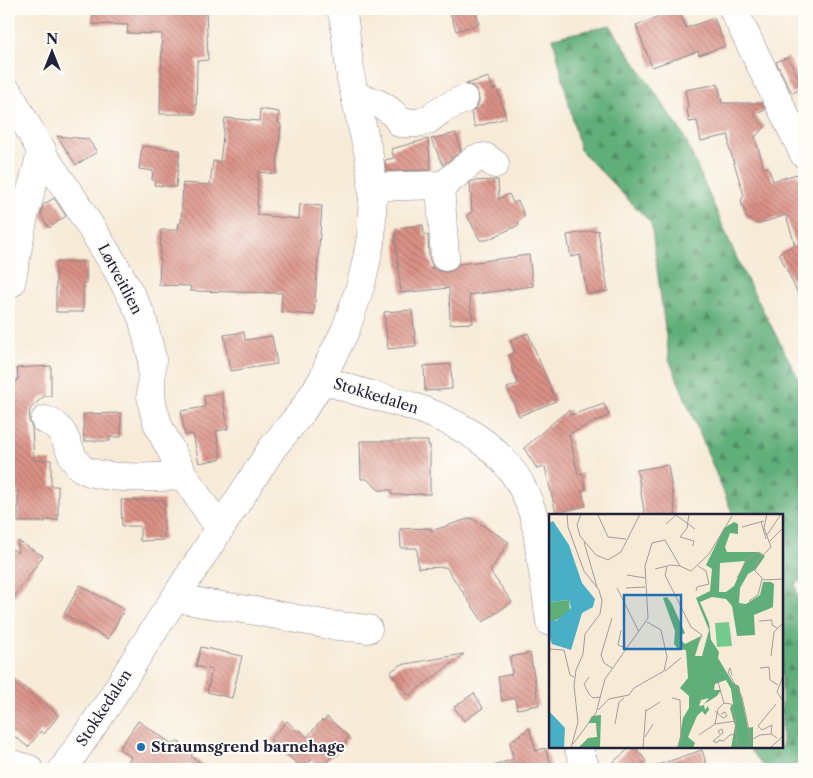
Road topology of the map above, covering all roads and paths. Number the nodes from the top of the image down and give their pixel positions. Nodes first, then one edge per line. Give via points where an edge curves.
1 (341, 9) edge
2 (733, 9) edge
3 (9, 92) edge
4 (356, 97) junction
5 (464, 99) dead end
6 (42, 150) junction
7 (804, 154) edge
8 (495, 164) dead end
9 (440, 185) junction
10 (372, 187) junction
11 (445, 257) dead end
12 (11, 283) dead end
13 (323, 379) junction
14 (45, 420) dead end
15 (184, 476) junction
16 (221, 528) junction
17 (177, 596) junction
18 (549, 615) edge
19 (368, 629) dead end
20 (578, 748) edge
21 (9, 763) edge
22 (29, 769) edge
23 (63, 769) edge
24 (586, 769) edge

1 - 4 street
2 - 7 street
3 - 6 street, Løtveitlien
4 - 5 street via 373,101 395,113 400,122 428,120
4 - 10 street
6 - 12 street via 24,216
6 - 15 street, Løtveitlien via 115,266 142,317 152,358 153,408 158,425
8 - 9 street via 485,157 475,159
9 - 10 street
9 - 11 street
10 - 13 street via 368,258 346,328
13 - 16 street, Stokkedalen
13 - 18 street, Stokkedalen via 442,417 493,449 515,475 530,504
14 - 15 street via 59,427 78,466 92,474
15 - 16 street, Løtveitlien
16 - 17 street, Stokkedalen
17 - 19 street via 311,622
17 - 23 street, Stokkedalen
20 - 24 street
21 - 22 street

